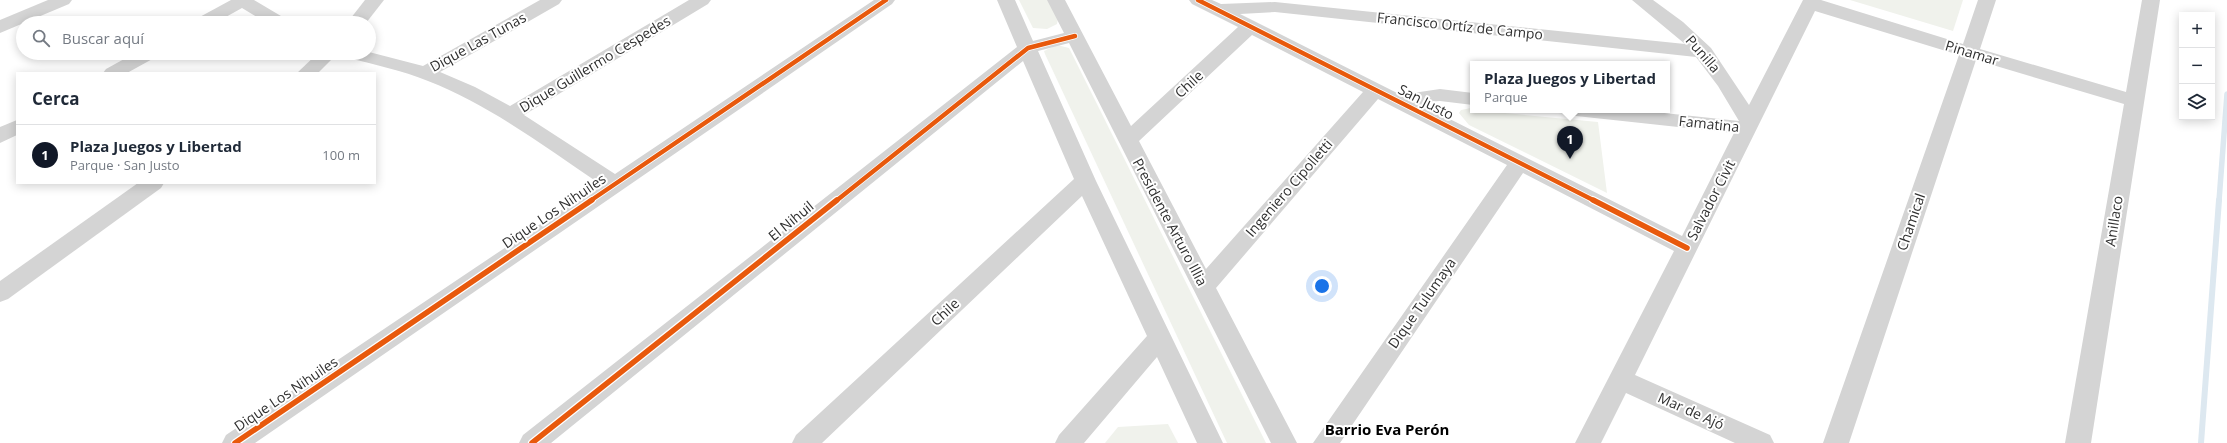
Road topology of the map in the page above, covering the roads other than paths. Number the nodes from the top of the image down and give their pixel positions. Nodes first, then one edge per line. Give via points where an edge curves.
1 (63, 0) edge
2 (241, 0) edge
3 (376, 0) edge
4 (553, 0) edge
5 (702, 0) edge
6 (886, 0) edge
7 (1006, 0) edge
8 (1056, 0) edge
9 (1198, 0) edge
10 (1641, 0) edge
11 (1987, 0) edge
12 (2151, 0) edge
13 (1811, 2) edge
14 (1217, 10) junction
15 (26, 16) edge
16 (214, 16) edge
17 (268, 16) edge
18 (362, 16) edge
19 (16, 20) edge
20 (1250, 26) junction
21 (0, 27) edge
22 (1075, 36) junction
23 (1028, 48) junction
24 (1704, 52) junction
25 (1969, 52) junction
26 (376, 59) edge
27 (135, 60) edge
28 (321, 60) edge
29 (114, 72) edge
30 (308, 72) edge
31 (424, 73) junction
32 (1375, 90) junction
33 (1470, 99) edge
34 (2134, 101) junction
35 (1412, 109) junction
36 (1608, 113) edge
37 (510, 115) junction
38 (1748, 126) junction
39 (16, 127) edge
40 (0, 136) edge
41 (1128, 141) junction
42 (1519, 163) junction
43 (1085, 181) junction
44 (152, 184) edge
45 (614, 184) junction
46 (1687, 248) junction
47 (1204, 287) junction
48 (0, 293) edge
49 (1159, 338) junction
50 (1620, 379) junction
51 (235, 443) edge
52 (532, 443) edge
53 (805, 443) edge
54 (1068, 443) edge
55 (1210, 443) edge
56 (1284, 443) edge
57 (1326, 443) edge
58 (1588, 443) edge
59 (1761, 443) edge
60 (1836, 443) edge
61 (2078, 443) edge

1 - 15 street
2 - 16 street
2 - 17 street
3 - 18 street
4 - 31 street, Dique Las Tunas
5 - 37 street, Dique Guillermo Cespedes
6 - 45 street, Dique Los Nihuiles
7 - 23 street
8 - 22 street, Presidente Arturo Illia
9 - 14 street, San Justo
10 - 24 street, Punilla via 1686,34
11 - 25 street, Chamical
12 - 34 street, Anillaco
13 - 25 street, Pinamar
13 - 38 street, Salvador Civit
14 - 20 street, San Justo
14 - 24 street, Francisco Ortíz de Campo via 1275,7
19 - 21 street
20 - 32 street, San Justo
20 - 41 street, Chile
22 - 23 street, El Nihuil
22 - 41 street, Presidente Arturo Illia
23 - 43 street
23 - 52 street, El Nihuil
24 - 38 street, Punilla via 1720,73
25 - 34 street, Pinamar
25 - 60 street, Chamical
26 - 31 street
27 - 29 street
28 - 30 street
31 - 37 street
32 - 35 street, San Justo
32 - 47 street, Ingeniero Cipolletti
33 - 35 street via 1440,95 1420,98
34 - 61 street, Anillaco
35 - 42 street, San Justo
36 - 38 street, Famatina
37 - 45 street
38 - 46 street, Salvador Civit
39 - 40 street
41 - 47 street, Presidente Arturo Illia
42 - 46 street, San Justo
42 - 57 street, Dique Tulumaya
43 - 49 street
43 - 53 street, Chile
44 - 48 street
45 - 51 street, Dique Los Nihuiles
46 - 50 street, Salvador Civit
47 - 56 street, Presidente Arturo Illia
49 - 54 street
49 - 55 street
50 - 58 street, Salvador Civit
50 - 59 street, Mar de Ajó

